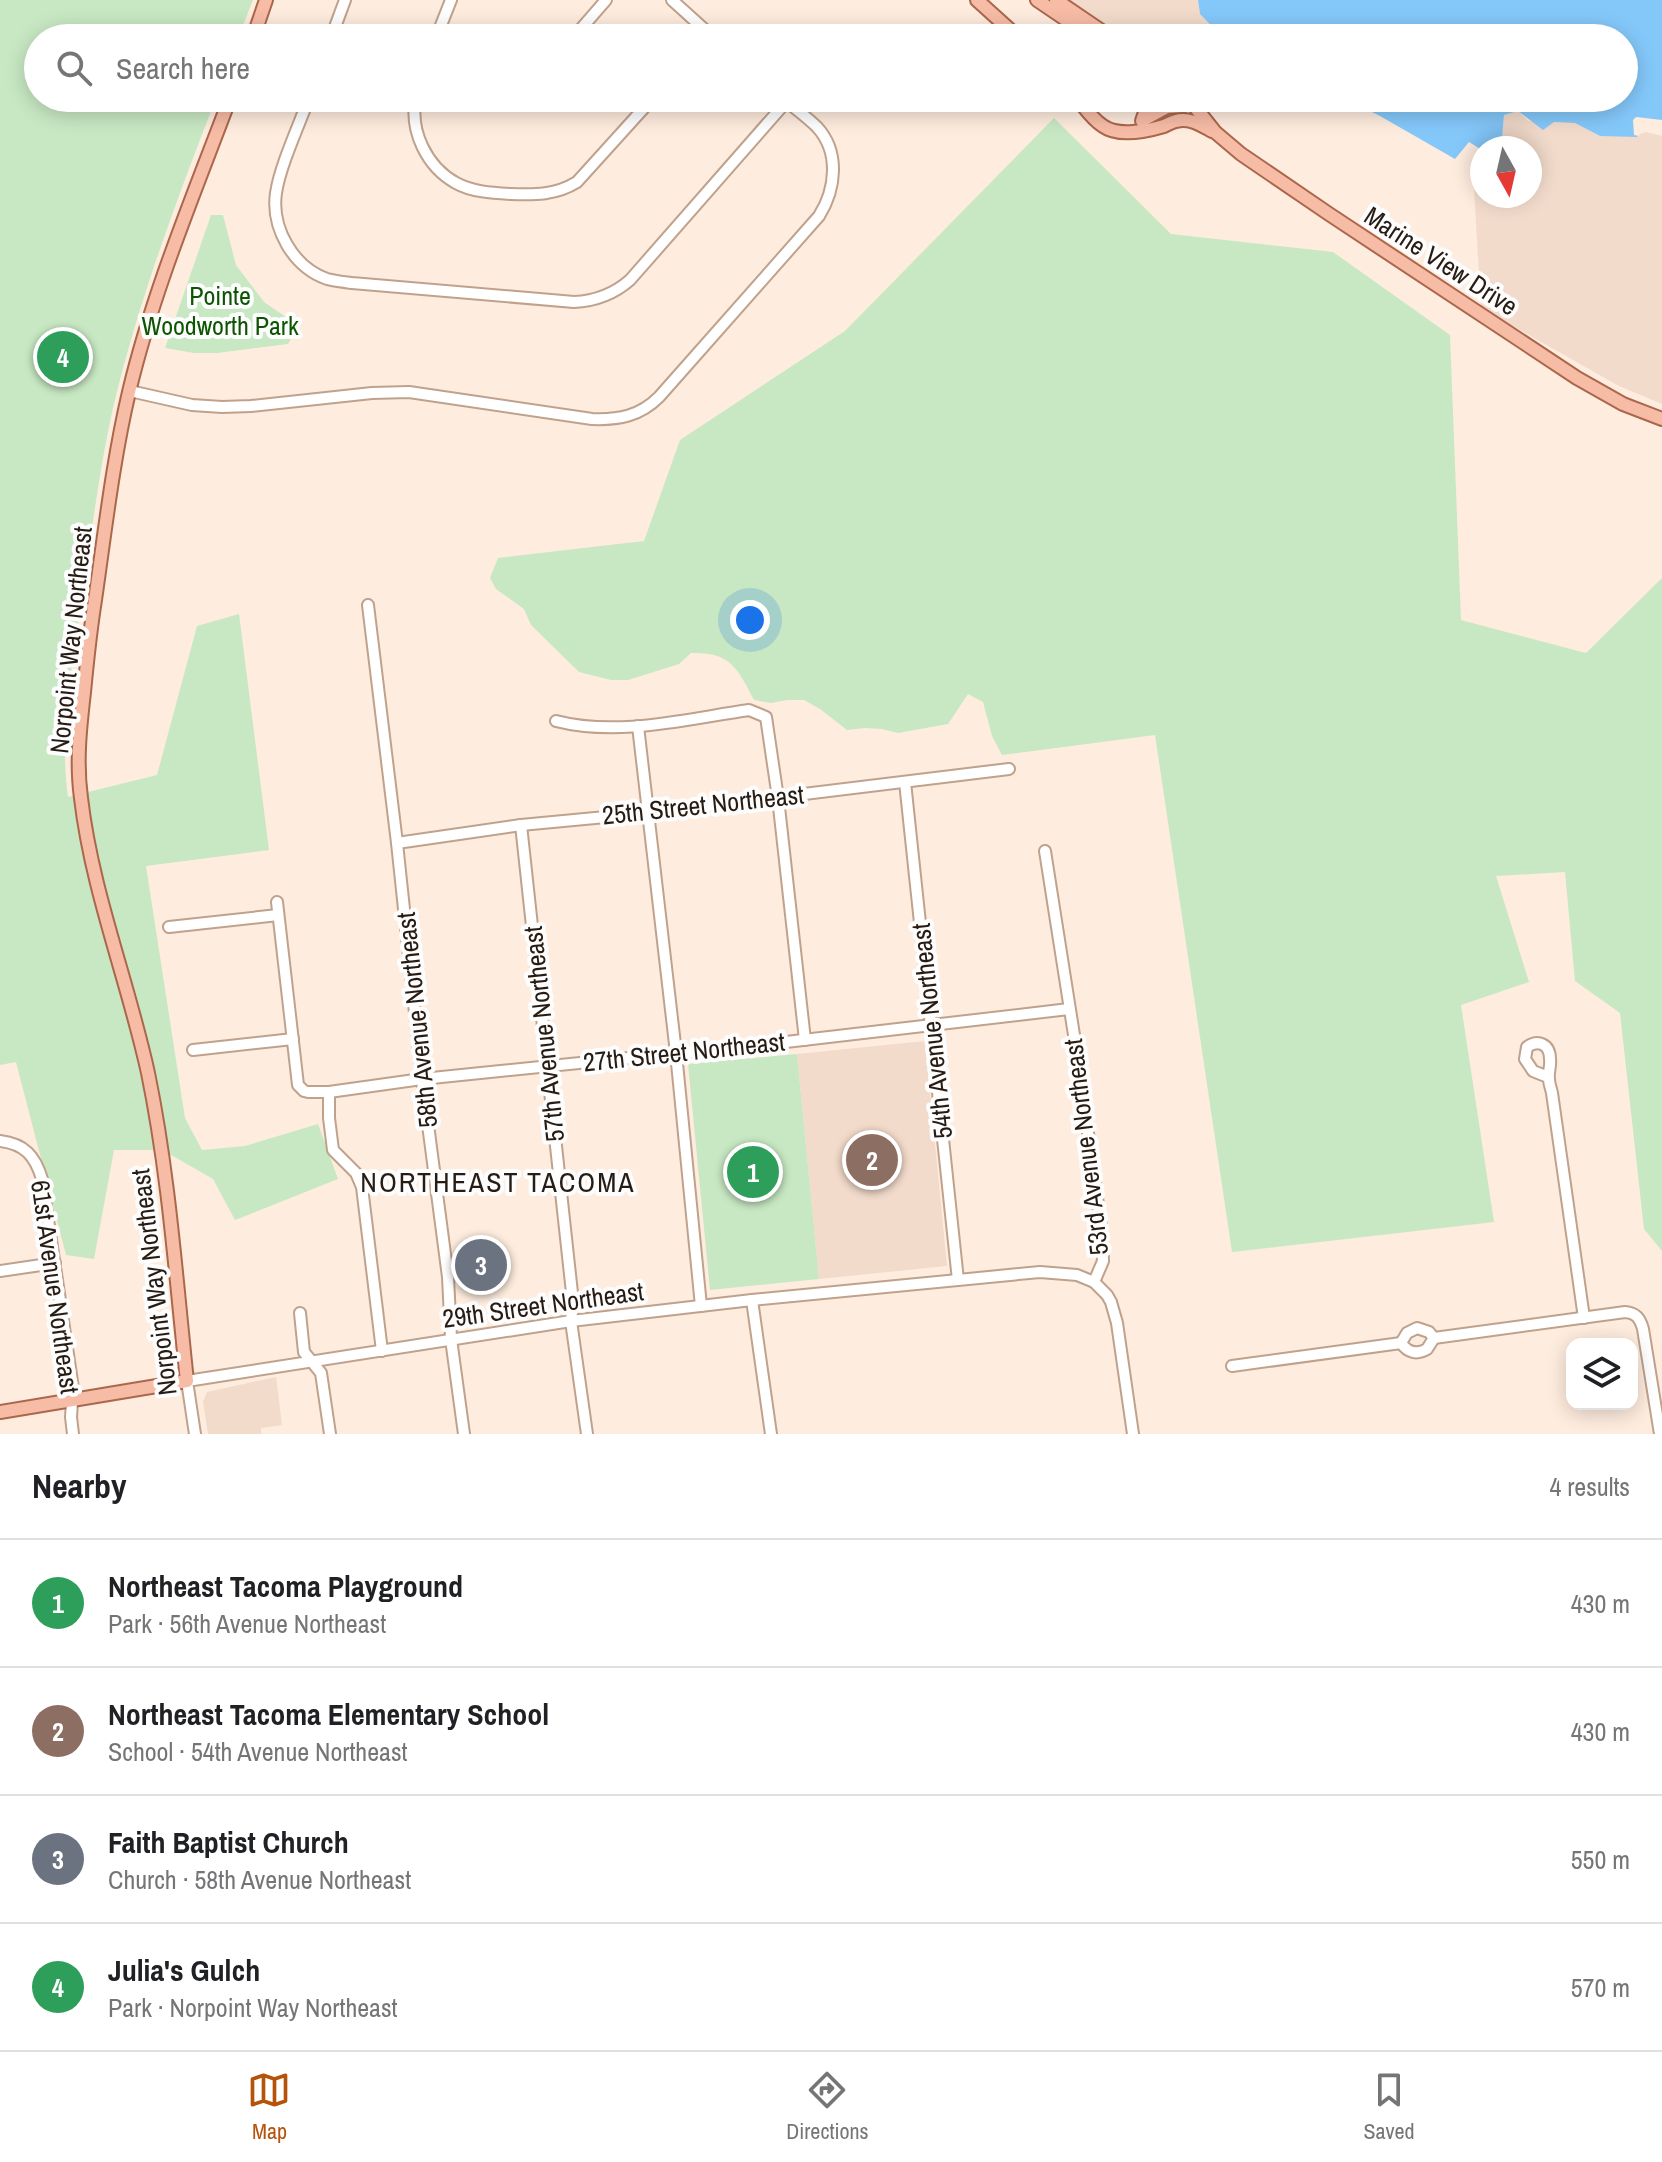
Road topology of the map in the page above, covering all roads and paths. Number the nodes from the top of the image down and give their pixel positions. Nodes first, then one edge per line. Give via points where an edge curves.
1 (266, 0) edge
2 (345, 0) edge
3 (451, 0) edge
4 (606, 0) edge
5 (672, 0) edge
6 (977, 0) edge
7 (1037, 0) edge
8 (1056, 0) edge
9 (258, 24) edge
10 (336, 24) edge
11 (442, 24) edge
12 (585, 24) edge
13 (697, 24) edge
14 (1004, 24) edge
15 (1072, 24) edge
16 (1091, 24) edge
17 (225, 112) edge
18 (304, 112) edge
19 (415, 112) edge
20 (640, 112) edge
21 (775, 112) edge
22 (799, 112) edge
23 (1089, 112) edge
24 (1146, 112) edge
25 (1155, 112) edge
26 (1194, 112) edge
27 (1143, 126) junction
28 (1211, 127) junction
29 (130, 391) junction
30 (1662, 419) edge
31 (368, 605) dead end
32 (556, 721) dead end
33 (638, 726) junction
34 (1009, 769) dead end
35 (905, 782) junction
36 (778, 798) junction
37 (648, 813) junction
38 (521, 825) junction
39 (397, 843) junction
40 (1045, 851) dead end
41 (277, 902) dead end
42 (278, 915) junction
43 (169, 927) dead end
44 (1069, 1009) junction
45 (932, 1024) junction
46 (293, 1039) junction
47 (805, 1040) junction
48 (193, 1050) dead end
49 (676, 1053) junction
50 (548, 1067) junction
51 (1548, 1077) dead end
52 (422, 1079) junction
53 (329, 1092) junction
54 (0, 1141) edge
55 (55, 1263) junction
56 (0, 1271) edge
57 (958, 1280) junction
58 (1094, 1282) junction
59 (752, 1300) junction
60 (701, 1306) junction
61 (300, 1313) dead end
62 (1584, 1318) junction
63 (571, 1321) junction
64 (1434, 1338) junction
65 (451, 1339) junction
66 (1401, 1343) junction
67 (382, 1351) junction
68 (314, 1362) junction
69 (1232, 1366) dead end
70 (187, 1381) junction
71 (73, 1400) junction
72 (0, 1412) edge
73 (73, 1434) edge
74 (195, 1434) edge
75 (330, 1434) edge
76 (464, 1434) edge
77 (587, 1434) edge
78 (771, 1434) edge
79 (1133, 1434) edge
80 (1660, 1434) edge

1 - 9 main road
2 - 10 street
3 - 11 street
4 - 12 street
5 - 13 street
6 - 14 main road
7 - 15 main road
8 - 16 main road
17 - 29 main road, Norpoint Way Northeast via 149,322
18 - 21 street via 275,202 282,235 309,270 344,282 574,302 603,297 630,280
19 - 20 street via 429,159 457,184 532,195 563,191 577,182
22 - 29 street via 817,127 832,157 834,177 824,208 659,397 634,415 592,419 409,392 222,407
23 - 27 main road via 1109,130
24 - 27 main road
25 - 27 main road
26 - 28 main road, Marine View Drive
27 - 28 main road via 1185,120
28 - 30 main road, Marine View Drive via 1241,154 1577,378
29 - 70 main road, Norpoint Way Northeast via 90,631 79,741 80,796 156,1114
31 - 39 street, 58th Avenue Northeast
32 - 33 street
33 - 36 street via 749,710 766,717
33 - 37 street
34 - 35 street, 25th Street Northeast
35 - 36 street, 25th Street Northeast
35 - 45 street, 54th Avenue Northeast
36 - 37 street, 25th Street Northeast
36 - 47 street
37 - 38 street, 25th Street Northeast
37 - 49 street
38 - 39 street, 25th Street Northeast
38 - 50 street, 57th Avenue Northeast
39 - 52 street, 58th Avenue Northeast
40 - 44 street, 53rd Avenue Northeast
41 - 42 street
42 - 43 street
42 - 46 street
44 - 45 street, 27th Street Northeast
44 - 58 street, 53rd Avenue Northeast via 1104,1248
45 - 47 street, 27th Street Northeast
45 - 57 street, 54th Avenue Northeast
46 - 48 street
46 - 53 street, 27th Street Northeast via 298,1085 308,1092
47 - 49 street, 27th Street Northeast
49 - 50 street, 27th Street Northeast
49 - 60 street
50 - 52 street, 27th Street Northeast
50 - 63 street, 57th Avenue Northeast
51 - 62 street
52 - 53 street, 27th Street Northeast
52 - 65 street, 58th Avenue Northeast
53 - 67 street via 333,1150 362,1187
54 - 55 street, 61st Avenue Northeast via 22,1147 35,1160
55 - 56 street
55 - 71 street, 61st Avenue Northeast
57 - 58 street, 29th Street Northeast via 1049,1272
57 - 59 street, 29th Street Northeast
58 - 79 street, 53rd Avenue Northeast via 1111,1302 1117,1323
59 - 60 street, 29th Street Northeast
59 - 78 street
60 - 63 street, 29th Street Northeast
61 - 68 street via 304,1352
62 - 64 street
62 - 80 street via 1625,1312 1638,1317
63 - 65 street, 29th Street Northeast
63 - 77 street, 57th Avenue Northeast
64 - 66 street via 1417,1328
64 - 66 street via 1419,1353
65 - 67 street, 29th Street Northeast
65 - 76 street, 58th Avenue Northeast
66 - 69 street
67 - 68 street, 29th Street Northeast
68 - 70 street, 29th Street Northeast
68 - 75 street via 321,1373
70 - 71 main road, 29th Street Northeast
70 - 74 street, Norpoint Way Northeast
71 - 72 main road, 29th Street Northeast
71 - 73 street, 61st Avenue Northeast

